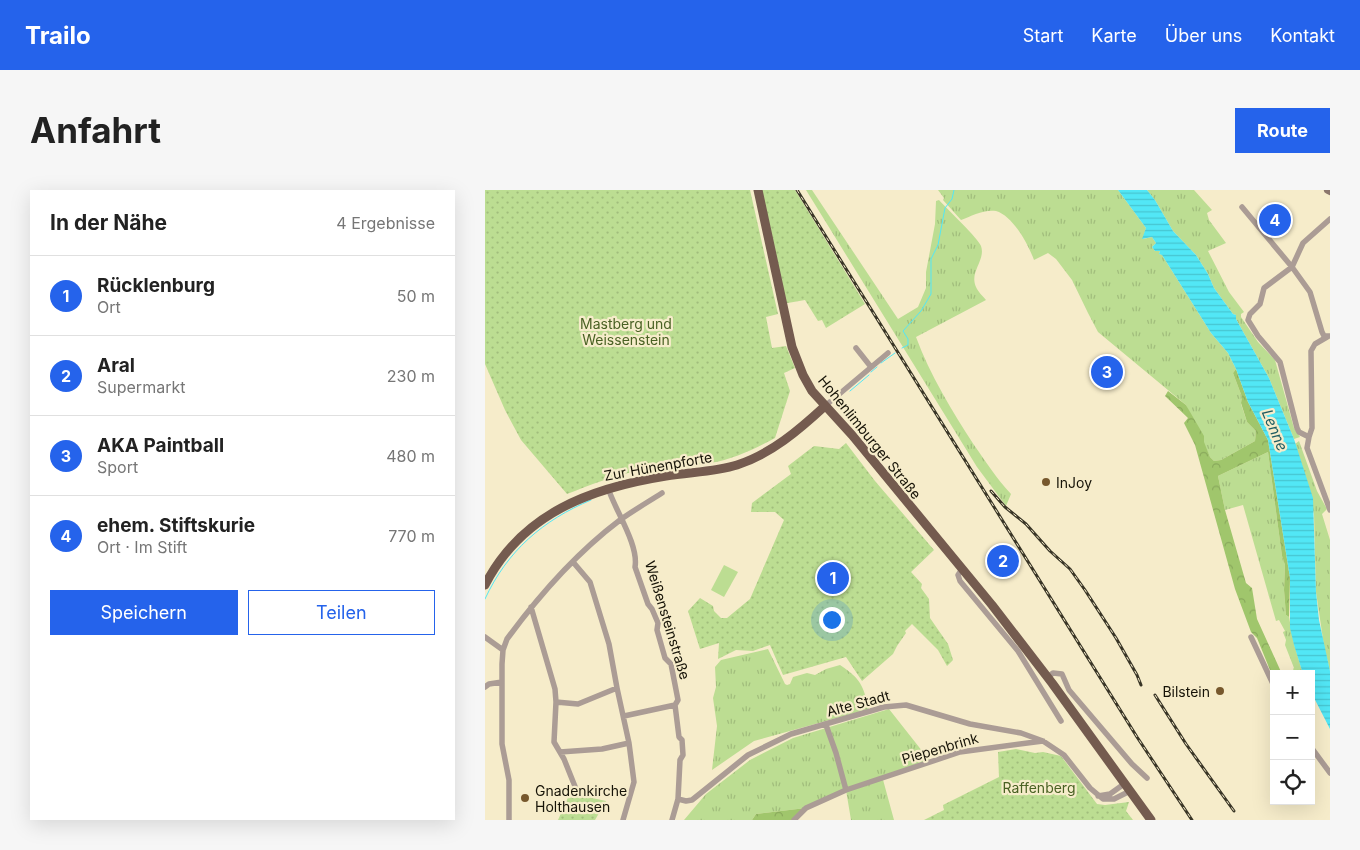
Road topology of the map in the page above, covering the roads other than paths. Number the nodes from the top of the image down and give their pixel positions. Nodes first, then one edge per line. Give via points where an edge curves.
1 (758, 190) edge
2 (1242, 207) dead end
3 (1330, 219) edge
4 (1292, 267) junction
5 (1329, 336) edge
6 (855, 348) dead end
7 (888, 353) dead end
8 (871, 367) junction
9 (825, 406) junction
10 (1306, 436) junction
11 (608, 488) junction
12 (662, 493) dead end
13 (1330, 510) edge
14 (622, 519) junction
15 (573, 562) junction
16 (962, 569) junction
17 (485, 585) edge
18 (531, 607) junction
19 (485, 637) edge
20 (1251, 637) dead end
21 (503, 650) junction
22 (1047, 677) junction
23 (1270, 677) edge
24 (502, 682) junction
25 (485, 687) edge
26 (617, 688) junction
27 (556, 702) junction
28 (675, 704) junction
29 (624, 716) junction
30 (1061, 721) dead end
31 (826, 725) junction
32 (1043, 741) junction
33 (629, 743) junction
34 (560, 752) junction
35 (1315, 753) edge
36 (1330, 774) edge
37 (1147, 778) dead end
38 (1127, 787) junction
39 (576, 790) dead end
40 (845, 790) junction
41 (678, 799) junction
42 (509, 820) edge
43 (623, 820) edge
44 (672, 820) edge
45 (794, 820) edge
46 (1151, 820) edge

1 - 9 main road, Hohenlimburger Straße via 792,348 803,375
2 - 4 street
3 - 4 street via 1303,243
4 - 5 street via 1310,292 1322,332
4 - 10 street via 1264,288 1260,304 1249,314 1248,320 1280,362 1297,428
5 - 10 street via 1315,344 1311,351 1312,423
6 - 8 street
7 - 8 street
8 - 9 street
9 - 11 main road, Zur Hünenpforte via 780,443 737,465
9 - 16 main road, Hohenlimburger Straße
10 - 13 street via 1307,448
11 - 14 street, Weißensteinstraße
11 - 17 main road, Zur Hünenpforte via 578,499 536,523 506,552
12 - 14 street
14 - 15 street
14 - 28 street, Weißensteinstraße via 665,658 671,664 678,700
15 - 18 street
15 - 26 street via 590,582 609,644
16 - 22 main road, Hohenlimburger Straße
16 - 30 street, Hohenlimburger Straße via 958,575 960,582 1018,650
18 - 21 street
18 - 27 street
19 - 21 street
20 - 23 street
21 - 24 street
22 - 37 street via 1053,673 1062,674 1069,690
22 - 38 main road, Hohenlimburger Straße
24 - 25 street
24 - 42 street via 502,744 509,780
26 - 27 street via 578,704
26 - 29 street
27 - 34 street via 554,742
28 - 29 street
28 - 41 street, Weißensteinstraße via 683,756 680,760
29 - 33 street
31 - 32 street, Alte Stadt via 884,707 906,705
31 - 40 street
31 - 41 street, Alte Stadt via 770,743 749,755 692,800
32 - 38 street, Alte Stadt via 1064,755 1098,796
32 - 40 street, Piepenbrink via 960,752
33 - 34 street
33 - 43 street via 634,782
34 - 39 street
35 - 36 street
38 - 46 main road, Hohenlimburger Straße
40 - 45 street, Piepenbrink via 806,808
41 - 44 street, Weißensteinstraße

